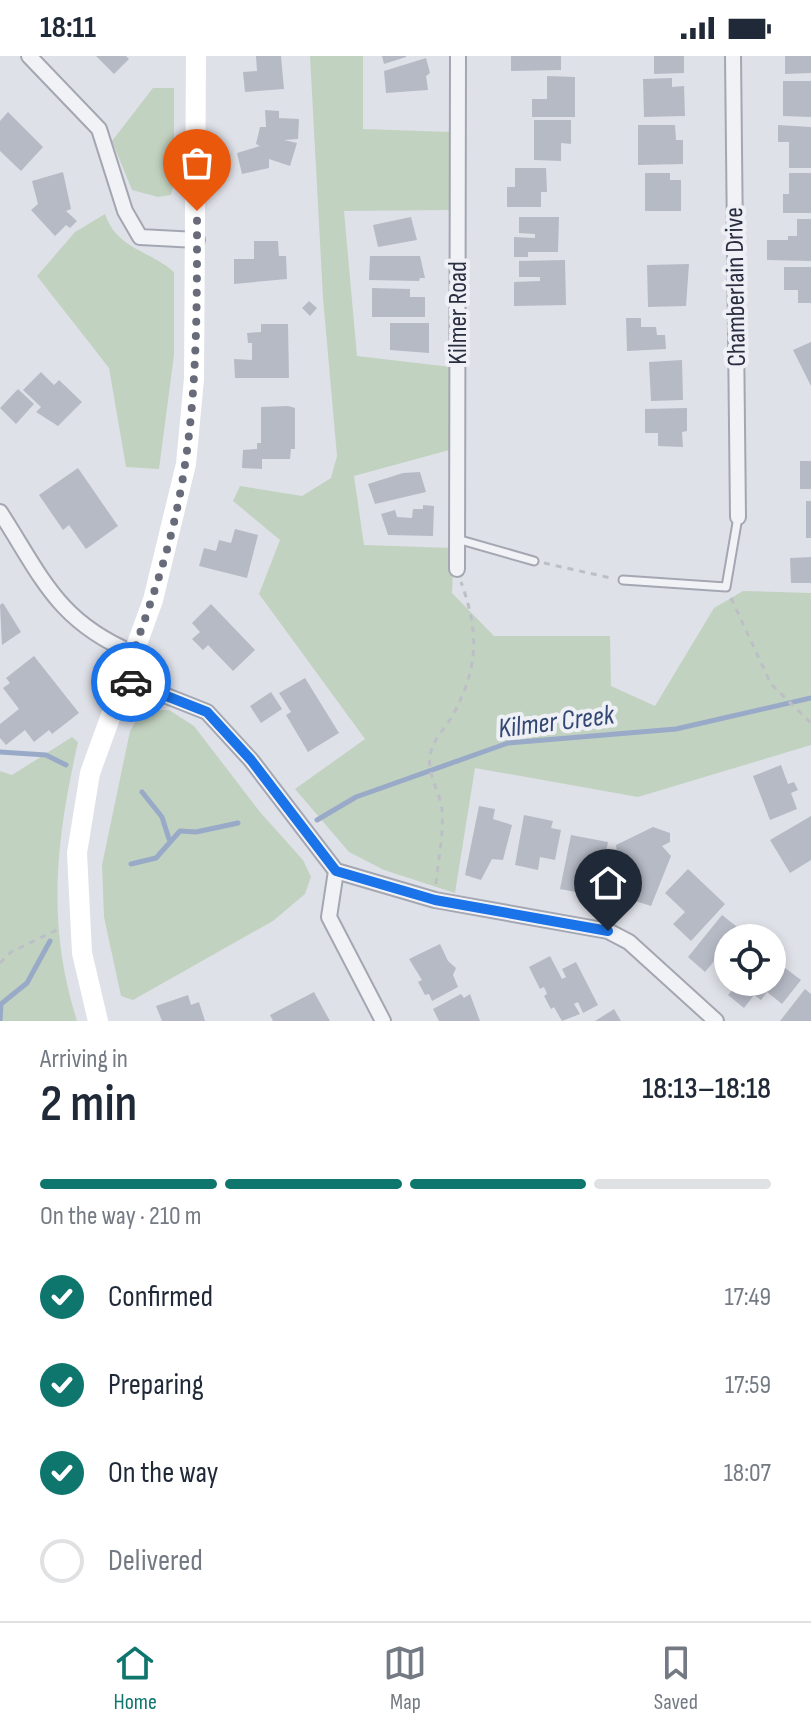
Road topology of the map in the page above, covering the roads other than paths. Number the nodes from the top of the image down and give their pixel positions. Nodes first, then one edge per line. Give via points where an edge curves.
1 (29, 56) edge
2 (196, 56) edge
3 (458, 56) edge
4 (733, 56) edge
5 (197, 240) junction
6 (0, 512) edge
7 (738, 517) joint
8 (457, 539) junction
9 (534, 561) road end
10 (457, 569) road end
11 (623, 580) road end
12 (133, 653) junction
13 (124, 679) junction
14 (336, 871) junction
15 (98, 1021) edge
16 (383, 1021) edge
17 (716, 1021) edge

1 - 5 street via 99,129 125,211 140,237
2 - 5 street
3 - 8 street, Kilmer Road
4 - 7 street, Chamberlain Drive
5 - 12 street via 186,464 165,560
6 - 12 street via 70,618
7 - 11 lane via 726,587
8 - 9 lane
8 - 10 street, Kilmer Road
12 - 13 street
13 - 14 street via 207,712
13 - 15 street via 90,773 77,853 81,942
14 - 16 street via 329,917
14 - 17 street via 435,900 608,931 629,942

